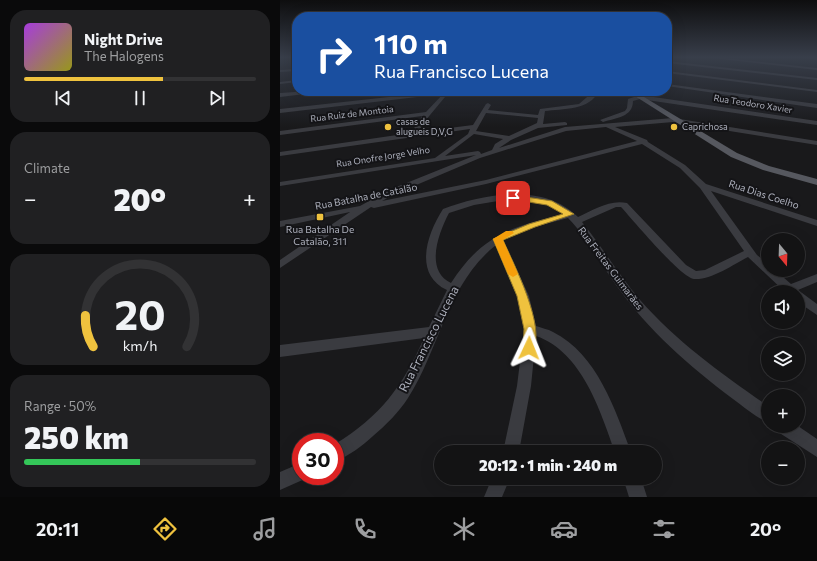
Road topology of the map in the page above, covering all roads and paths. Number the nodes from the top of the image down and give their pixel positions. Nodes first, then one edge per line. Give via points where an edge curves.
1 (730, 80) edge
2 (747, 80) edge
3 (292, 82) edge
4 (280, 83) edge
5 (752, 83) junction
6 (672, 86) edge
7 (817, 91) edge
8 (292, 94) edge
9 (280, 95) edge
10 (413, 96) edge
11 (444, 96) edge
12 (592, 96) edge
13 (640, 97) junction
14 (746, 104) junction
15 (817, 106) edge
16 (280, 111) edge
17 (427, 114) junction
18 (540, 117) junction
19 (677, 120) junction
20 (817, 123) edge
21 (606, 125) junction
22 (538, 126) junction
23 (473, 130) junction
24 (280, 133) edge
25 (414, 134) junction
26 (510, 138) junction
27 (645, 141) junction
28 (817, 143) edge
29 (492, 152) junction
30 (280, 154) edge
31 (437, 158) junction
32 (817, 182) edge
33 (481, 183) junction
34 (280, 184) edge
35 (703, 186) junction
36 (456, 189) junction
37 (496, 197) junction
38 (364, 207) junction
39 (446, 211) junction
40 (573, 218) junction
41 (817, 223) edge
42 (280, 224) edge
43 (498, 239) junction
44 (750, 252) junction
45 (280, 265) edge
46 (817, 278) edge
47 (785, 285) edge
48 (805, 285) edge
49 (454, 288) junction
50 (805, 301) edge
51 (817, 310) edge
52 (530, 329) junction
53 (434, 332) junction
54 (280, 351) edge
55 (761, 410) edge
56 (794, 433) edge
57 (512, 445) edge
58 (620, 445) edge
59 (344, 448) edge
60 (817, 449) edge
61 (292, 476) edge
62 (280, 481) edge
63 (498, 485) edge
64 (634, 485) edge
65 (493, 497) edge
66 (638, 497) edge

1 - 5 street
2 - 5 street
3 - 4 street
5 - 7 street
5 - 14 street
6 - 14 street
8 - 9 street
10 - 16 street
11 - 17 street
12 - 18 street via 582,105 540,111
13 - 14 street, Rua Teodoro Xavier
13 - 19 main road
13 - 22 street via 632,99 629,110 616,117
14 - 15 street
14 - 20 street, Rua Teodoro Xavier
17 - 24 street, Rua Ruiz de Montoia
17 - 25 street
18 - 22 street via 541,122
18 - 23 street via 487,108
19 - 21 street
19 - 28 street
19 - 32 main road via 748,162
21 - 27 street
21 - 29 street via 565,129
22 - 26 street
23 - 25 street
23 - 26 street
23 - 31 street
25 - 30 street
26 - 29 street via 496,146
27 - 33 street, Rua Batalha de Catalão
27 - 35 street via 681,166
29 - 31 street, Rua Onofre Jorge Velho
29 - 38 street via 392,192
31 - 34 street, Rua Onofre Jorge Velho
33 - 36 street, Rua Batalha de Catalão
33 - 37 street via 484,192
35 - 41 street, Rua Dias Coelho
35 - 44 street
36 - 38 street, Rua Batalha de Catalão
36 - 39 street
37 - 39 street, Rua Freitas Guimarães
37 - 40 street, Rua Freitas Guimarães via 549,202
38 - 42 street, Rua Batalha de Catalão
38 - 45 street
39 - 49 street via 434,236 431,264 439,281
40 - 43 street, Rua Francisco Lucena via 532,226
40 - 44 street, Rua Francisco Lucena via 615,204 624,205 682,267 694,275 708,273
40 - 55 street, Rua Freitas Guimarães via 615,276 658,328 707,371
43 - 49 street, Rua Francisco Lucena via 480,254
43 - 52 street via 523,296
44 - 47 street
46 - 48 street
49 - 53 street, Rua Francisco Lucena
50 - 51 street
52 - 57 street via 524,386
52 - 58 street via 555,338 577,360 592,380
53 - 54 street
53 - 59 street, Rua Francisco Lucena via 403,393 380,419 355,442
56 - 60 street
61 - 62 street
63 - 65 street
64 - 66 street

